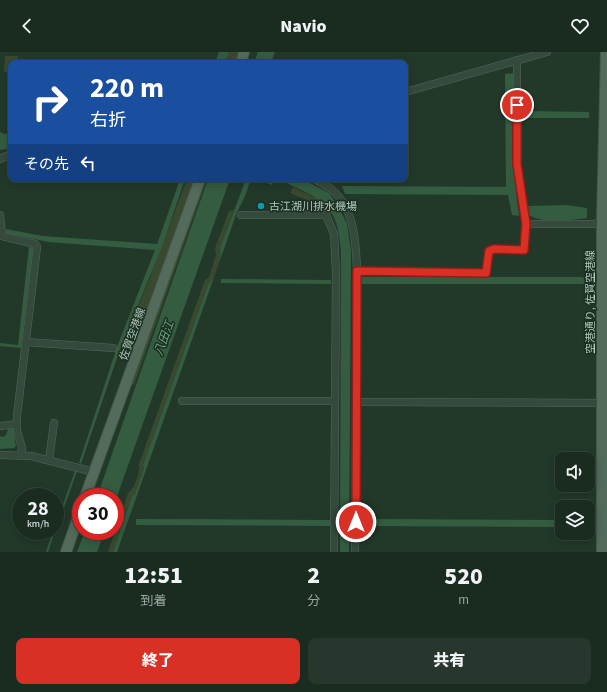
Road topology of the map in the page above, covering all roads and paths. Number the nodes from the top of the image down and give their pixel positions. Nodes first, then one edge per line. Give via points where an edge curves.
1 (547, 52) edge
2 (606, 52) edge
3 (517, 60) junction
4 (408, 91) edge
5 (605, 122) edge
6 (199, 182) edge
7 (320, 182) edge
8 (0, 214) edge
9 (241, 216) dead end
10 (605, 222) edge
11 (526, 224) junction
12 (1, 235) edge
13 (357, 271) junction
14 (26, 342) junction
15 (113, 348) dead end
16 (182, 401) dead end
17 (334, 401) junction
18 (357, 402) junction
19 (605, 403) edge
20 (54, 423) dead end
21 (17, 424) junction
22 (0, 426) edge
23 (0, 455) edge
24 (20, 455) junction
25 (48, 460) junction
26 (94, 472) junction
27 (88, 488) edge
28 (72, 535) edge
29 (66, 552) edge
30 (334, 552) edge
31 (355, 552) edge
32 (602, 552) edge

1 - 3 street
2 - 5 main road, 空港通り, 佐賀空港線
3 - 4 street
3 - 11 street via 517,164
5 - 10 main road, 空港通り, 佐賀空港線
6 - 26 main road, 佐賀空港線
7 - 13 street via 332,189 341,200 353,224
8 - 12 street
9 - 17 street via 326,215 331,224 336,272
10 - 11 street
10 - 19 main road, 空港通り, 佐賀空港線
11 - 13 street via 524,250 489,251 486,273
12 - 14 street via 35,244 37,247
13 - 18 street
14 - 15 street
14 - 21 street
16 - 17 street
17 - 30 street
18 - 19 street
18 - 31 street
19 - 32 main road, 空港通り, 佐賀空港線
20 - 25 street
21 - 22 street
21 - 24 street via 22,448
23 - 24 street
24 - 25 street
25 - 26 street
26 - 27 main road, 佐賀空港線
28 - 29 main road

